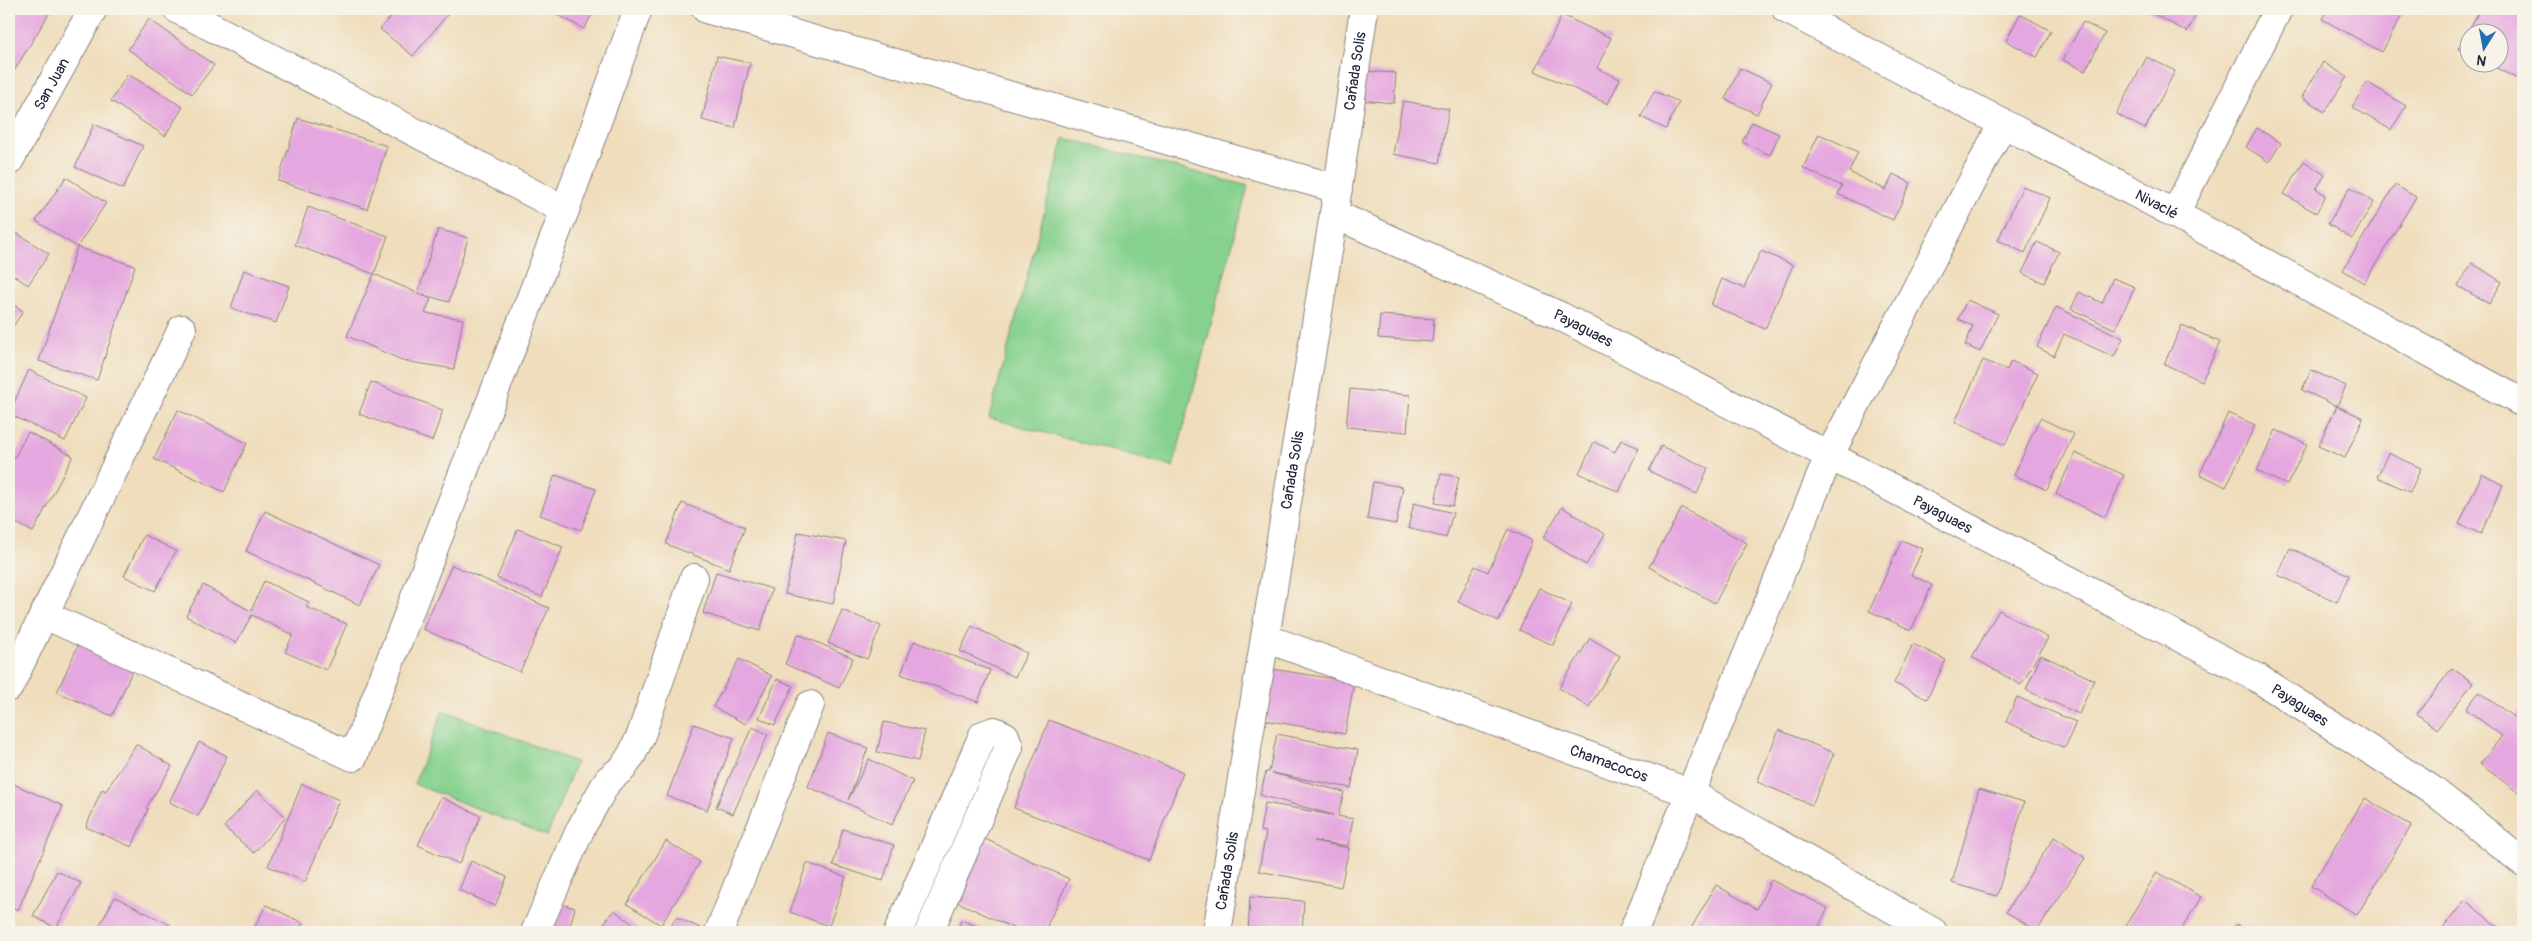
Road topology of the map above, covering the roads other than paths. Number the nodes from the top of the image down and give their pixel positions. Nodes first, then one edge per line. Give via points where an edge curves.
1 (93, 9) edge
2 (177, 9) edge
3 (638, 9) edge
4 (706, 9) edge
5 (1364, 9) edge
6 (1786, 9) edge
7 (2278, 9) edge
8 (2003, 123) junction
9 (9, 161) edge
10 (1336, 201) junction
11 (565, 210) junction
12 (2175, 214) junction
13 (182, 329) dead end
14 (2523, 403) edge
15 (1829, 456) junction
16 (694, 578) dead end
17 (45, 615) junction
18 (1266, 638) junction
19 (9, 687) edge
20 (810, 705) dead end
21 (1690, 793) junction
22 (2523, 862) edge
23 (536, 932) edge
24 (719, 932) edge
25 (898, 932) edge
26 (928, 932) edge
27 (1217, 932) edge
28 (1633, 932) edge
29 (1933, 932) edge

1 - 9 street, San Juan
2 - 11 street
3 - 11 street
4 - 10 street, Payaguaes
5 - 10 street, Cañada Solis
6 - 8 street, Nivaclé
7 - 12 street
8 - 12 street, Nivaclé
8 - 15 street
10 - 15 street, Payaguaes
10 - 18 street, Cañada Solis
11 - 17 street via 353,757
12 - 14 street, Nivaclé
13 - 17 street
15 - 21 street
15 - 22 street, Payaguaes via 2256,676 2431,789
16 - 23 street via 641,735 623,768 608,780 590,811
17 - 19 street
18 - 21 street, Chamacocos
18 - 27 street, Cañada Solis
20 - 24 street
21 - 28 street
21 - 29 street, Chamacocos
25 - 26 street via 983,735 994,731 1005,736 1009,747

